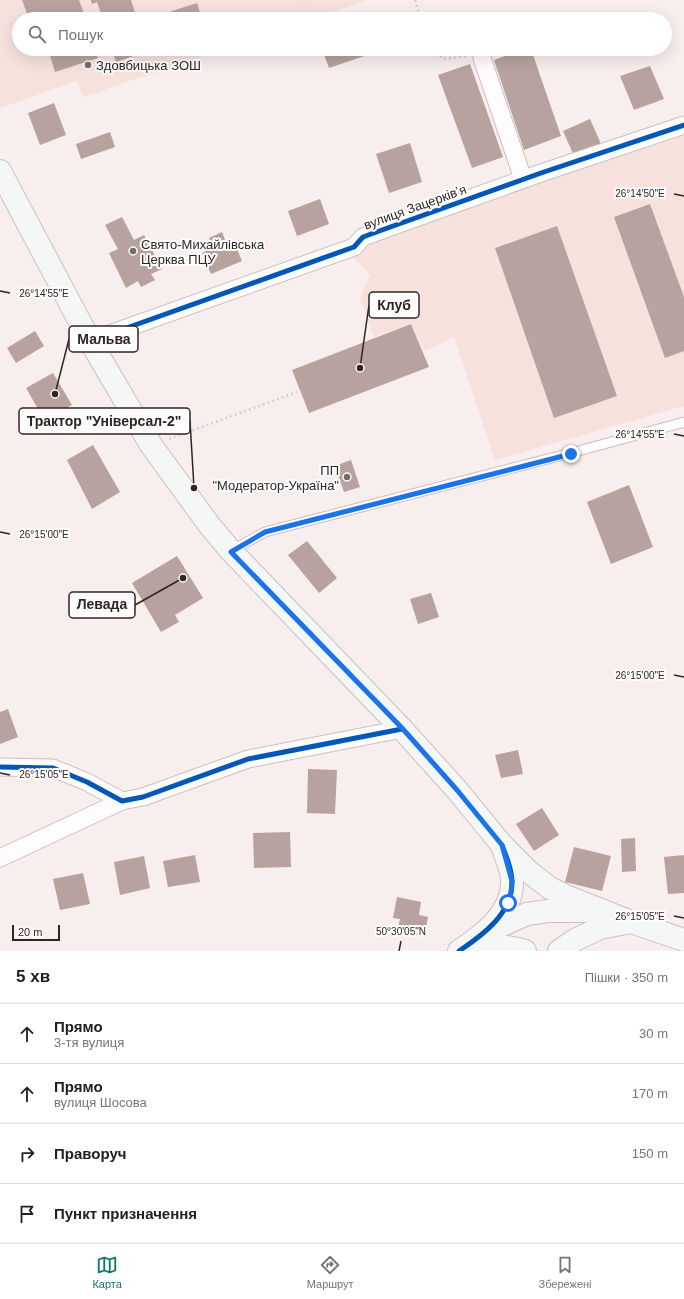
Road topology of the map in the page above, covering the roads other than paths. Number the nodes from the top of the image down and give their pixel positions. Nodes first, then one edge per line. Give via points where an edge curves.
1 (482, 58) road end
2 (684, 125) edge
3 (0, 171) edge
4 (523, 179) junction
5 (90, 341) junction
6 (684, 422) edge
7 (231, 552) junction
8 (402, 728) junction
9 (0, 767) edge
10 (122, 801) junction
11 (502, 845) junction
12 (0, 858) edge
13 (602, 911) junction
14 (631, 922) junction
15 (480, 936) junction
16 (684, 940) edge
17 (461, 950) edge
18 (526, 951) edge
19 (559, 951) edge

1 - 4 street
2 - 4 street, вулиця Зацерківʼя
3 - 5 main road
4 - 5 street, вулиця Зацерківʼя via 363,237 354,247
5 - 7 main road via 151,445
6 - 7 lane via 571,454 265,532
7 - 8 main road
8 - 10 street via 248,759 143,797
8 - 11 main road
9 - 10 street via 53,768 87,782
10 - 12 street
11 - 13 main road via 529,872 550,888
11 - 15 main road via 512,881 511,893 499,917
13 - 14 main road
13 - 15 main road via 548,911 527,914
14 - 16 main road
14 - 19 main road via 600,928
15 - 17 main road
17 - 18 main road via 481,946

